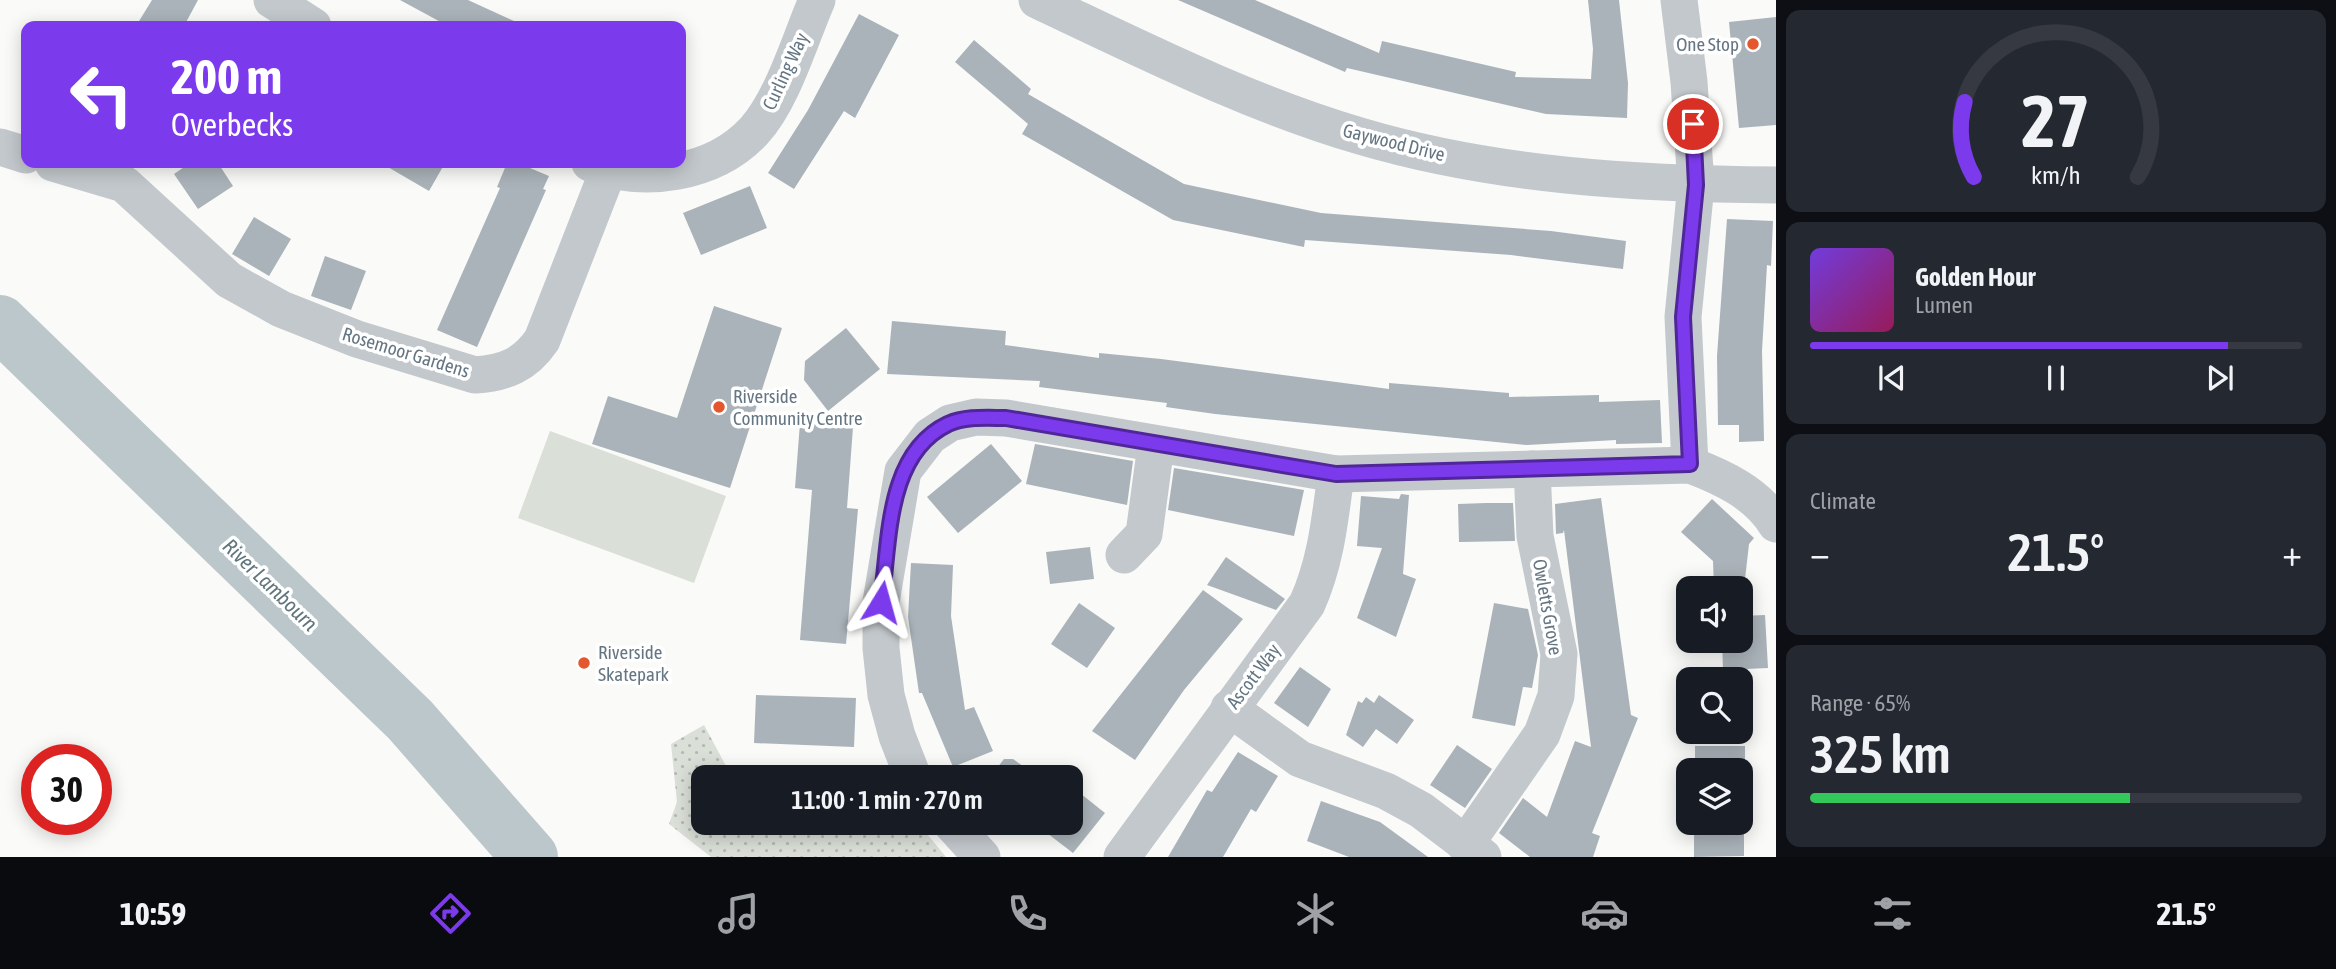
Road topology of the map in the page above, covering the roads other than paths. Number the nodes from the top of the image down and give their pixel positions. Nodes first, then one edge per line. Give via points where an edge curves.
1 (272, 0) edge
2 (817, 0) edge
3 (1037, 0) edge
4 (1679, 0) edge
5 (305, 21) edge
6 (0, 147) edge
7 (21, 153) edge
8 (91, 168) edge
9 (599, 168) edge
10 (604, 168) edge
11 (130, 173) edge
12 (1696, 185) junction
13 (1776, 185) edge
14 (1156, 444) junction
15 (1690, 464) junction
16 (1532, 469) junction
17 (1336, 474) junction
18 (1776, 524) edge
19 (1125, 555) dead end
20 (1229, 708) junction
21 (908, 765) edge
22 (962, 835) edge
23 (1474, 851) edge
24 (982, 857) edge
25 (1122, 857) edge

1 - 5 street
2 - 10 street, Curling Way via 778,92 754,130 724,155 648,176
3 - 12 street, Gaywood Drive via 1212,82 1361,136 1544,173
4 - 12 street
6 - 7 street
8 - 11 street, Rosemoor Gardens
9 - 11 street, Rosemoor Gardens via 542,340 517,366 475,375 357,339 281,309 239,286
12 - 13 street, Gaywood Drive
12 - 15 street via 1683,317
14 - 17 street
14 - 19 street via 1144,534
14 - 21 street via 976,417 950,423 914,453 897,495 881,602 886,695
15 - 16 street
15 - 18 street via 1733,483
16 - 17 street
16 - 23 street, Owletts Grove via 1535,536 1559,654 1556,696 1542,734
17 - 20 street, Ascott Way via 1319,577 1307,604
20 - 23 street via 1300,759 1386,791 1421,810
20 - 25 street, Ascott Way
22 - 24 street

